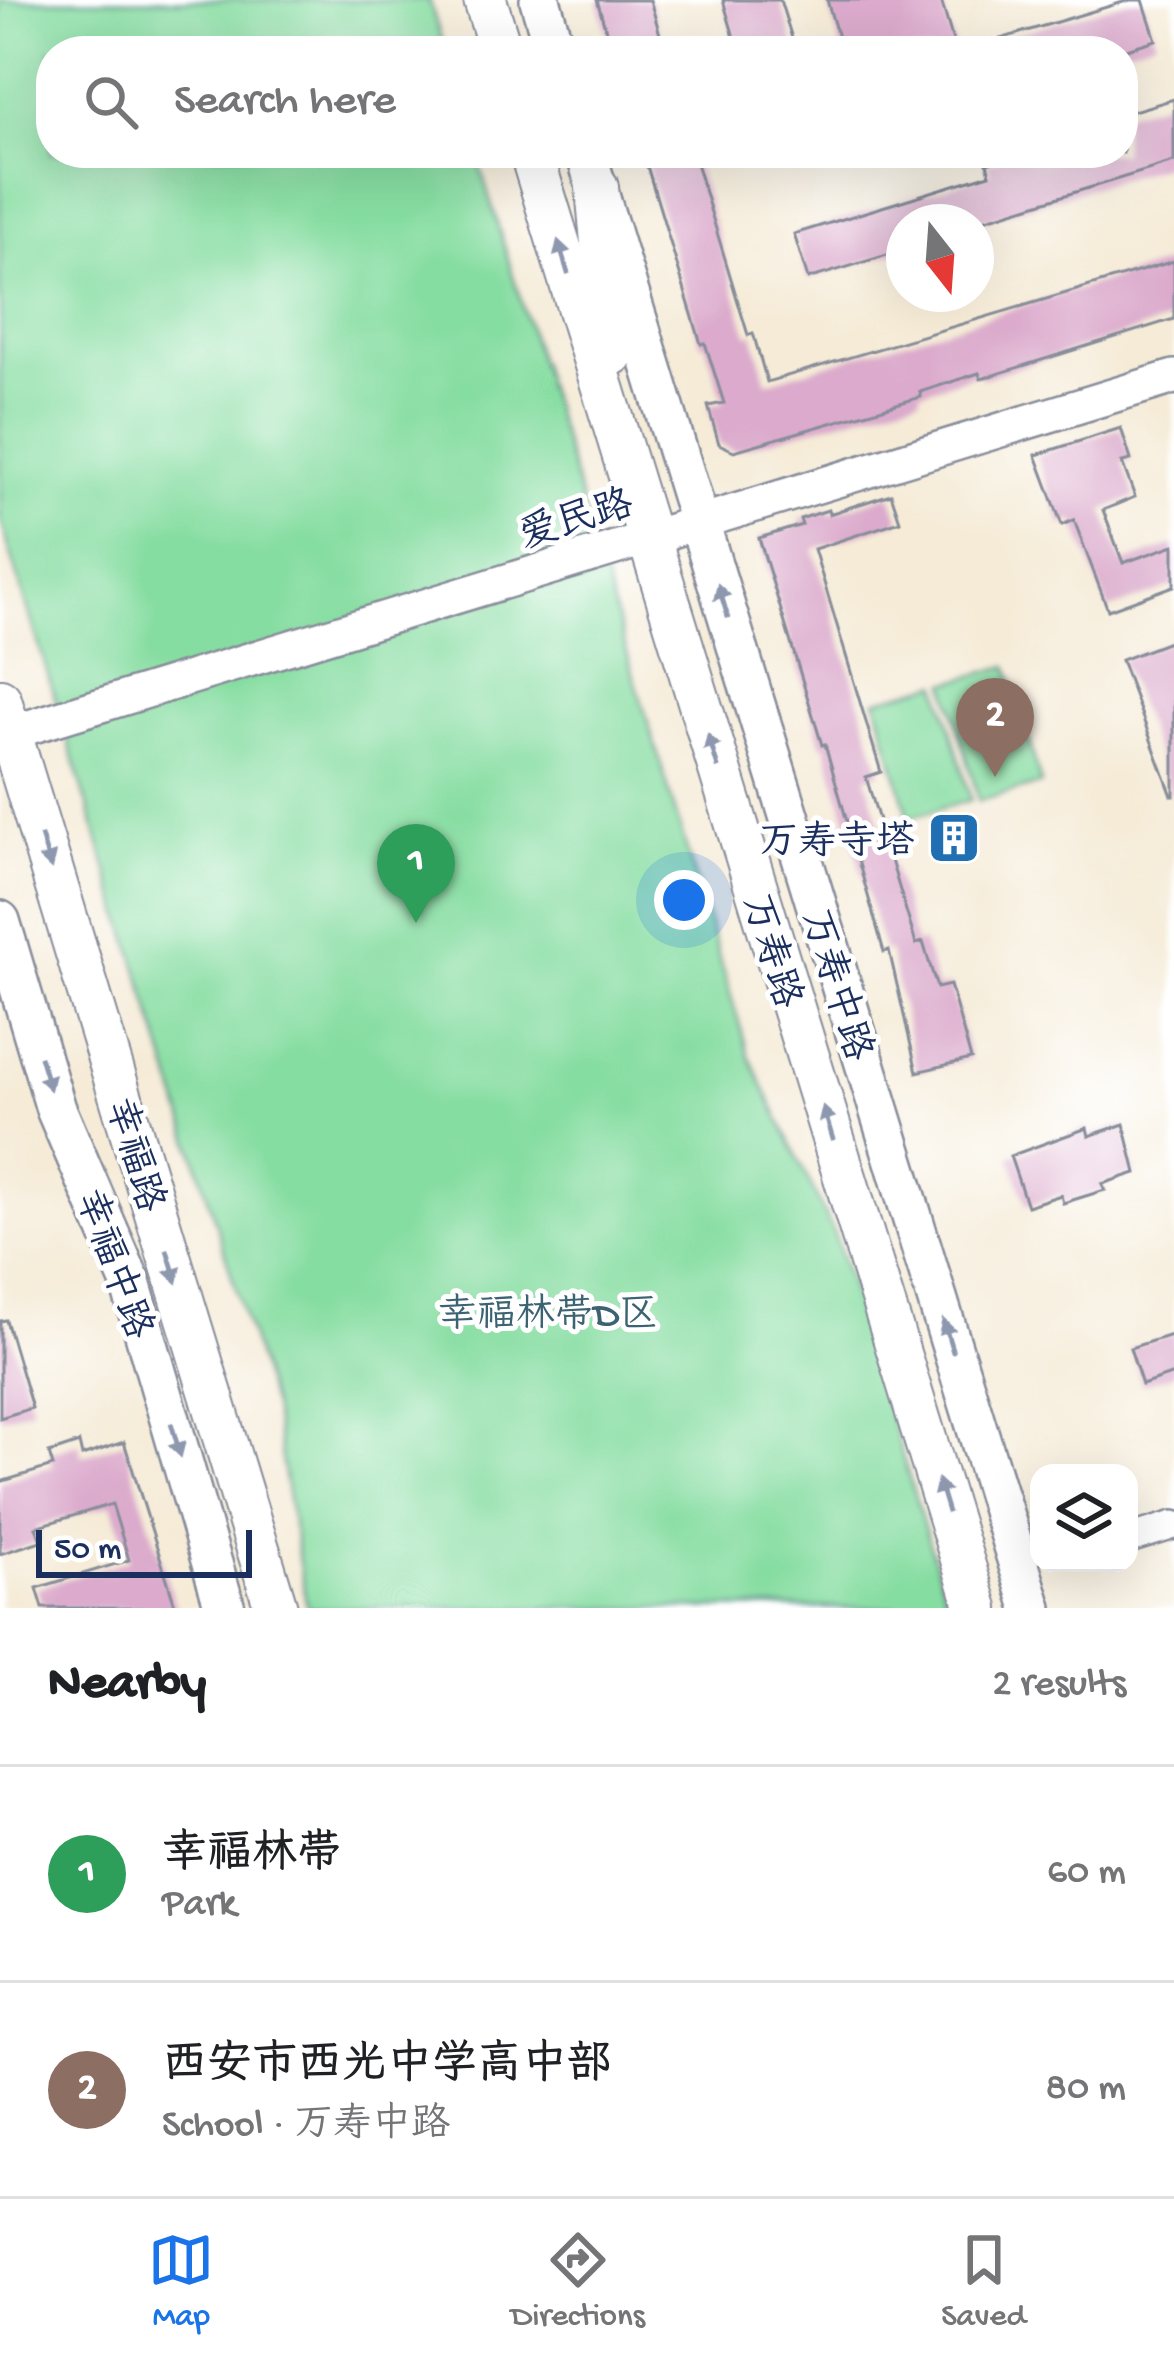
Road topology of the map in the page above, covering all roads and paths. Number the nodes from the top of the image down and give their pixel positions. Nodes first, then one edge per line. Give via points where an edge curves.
1 (485, 0) edge
2 (540, 0) edge
3 (496, 36) edge
4 (551, 36) edge
5 (536, 168) edge
6 (592, 170) edge
7 (1174, 377) edge
8 (620, 445) junction
9 (699, 522) junction
10 (648, 538) junction
11 (3, 723) edge
12 (0, 921) edge
13 (1174, 1525) edge
14 (1138, 1536) edge
15 (1034, 1581) edge
16 (225, 1608) edge
17 (276, 1608) edge
18 (977, 1608) edge

1 - 3 main road
2 - 4 main road
8 -> 5 main road, 万寿路
6 - 8 main road
6 - 9 main road, 万寿中路
7 - 9 street, 爱民路
8 - 10 main road, 万寿路
9 - 10 street, 爱民路
15 -> 9 main road, 万寿中路
10 - 11 street, 爱民路
18 -> 10 main road, 万寿路
11 -> 17 main road, 幸福路
12 -> 16 main road, 幸福中路 via 56,1109 128,1279
13 - 14 street

